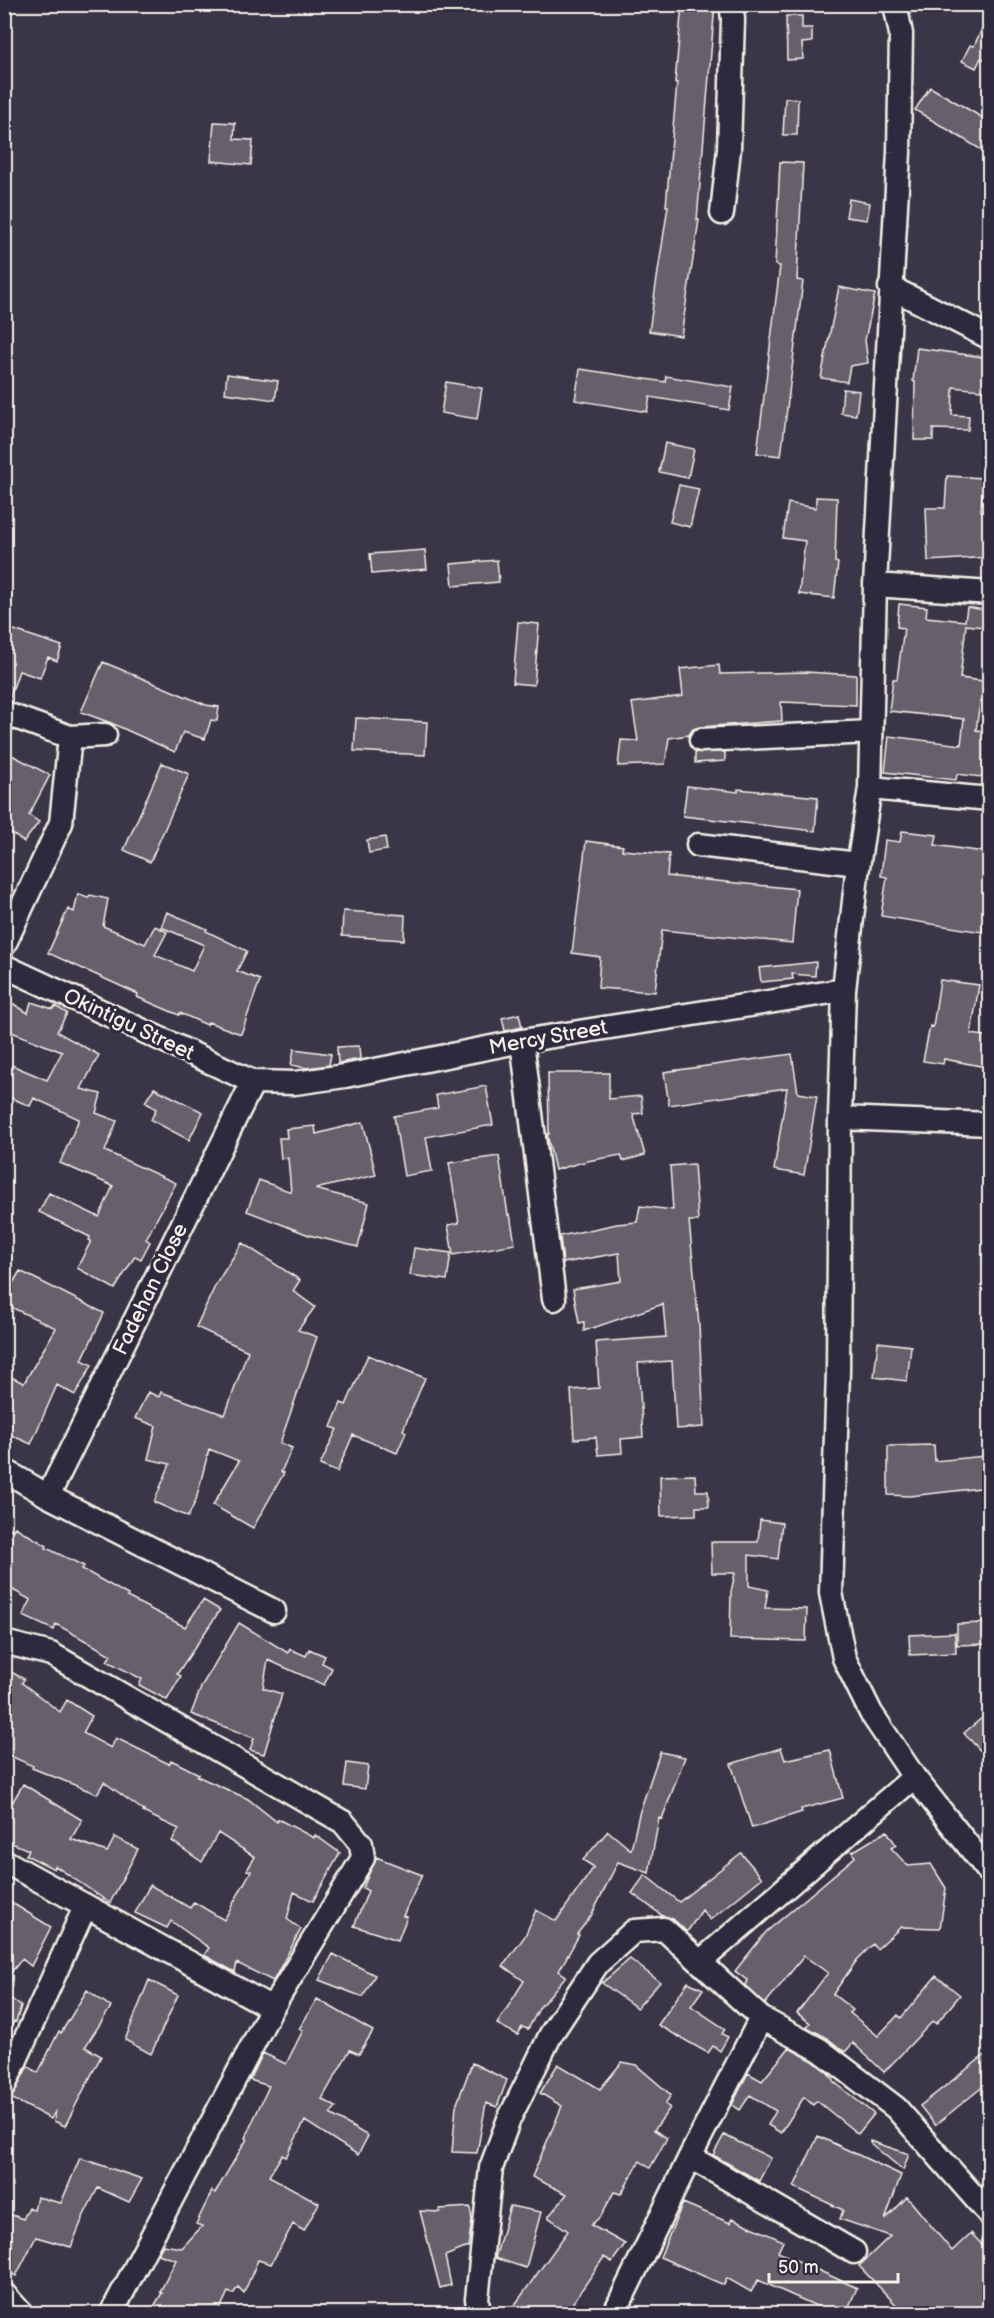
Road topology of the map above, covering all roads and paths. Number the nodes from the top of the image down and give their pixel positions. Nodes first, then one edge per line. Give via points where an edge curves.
1 (731, 4) edge
2 (895, 4) edge
3 (722, 213) dead end
4 (891, 287) junction
5 (990, 338) edge
6 (875, 585) junction
7 (990, 593) edge
8 (4, 713) edge
9 (871, 732) junction
10 (105, 735) dead end
11 (70, 737) junction
12 (701, 740) dead end
13 (870, 789) junction
14 (990, 799) edge
15 (698, 845) dead end
16 (858, 864) junction
17 (4, 945) edge
18 (4, 966) edge
19 (844, 990) junction
20 (522, 1041) junction
21 (253, 1082) junction
22 (840, 1118) junction
23 (990, 1124) edge
24 (554, 1299) dead end
25 (4, 1470) edge
26 (48, 1496) junction
27 (274, 1611) dead end
28 (4, 1642) edge
29 (914, 1777) junction
30 (4, 1861) edge
31 (990, 1873) edge
32 (85, 1907) junction
33 (700, 1962) junction
34 (272, 2008) junction
35 (761, 2018) junction
36 (4, 2086) edge
37 (690, 2157) junction
38 (990, 2215) edge
39 (854, 2252) dead end
40 (4, 2294) edge
41 (21, 2313) edge
42 (111, 2313) edge
43 (479, 2313) edge
44 (614, 2313) edge

1 - 3 street via 729,149
2 - 4 street via 901,34
4 - 5 street
4 - 6 street
6 - 7 street
6 - 9 street
8 - 11 street
9 - 12 street
9 - 13 street
10 - 11 street
11 - 17 street via 61,824
13 - 14 street
13 - 16 street
15 - 16 street
16 - 19 street
18 - 21 street, Okintigu Street
19 - 20 street, Mercy Street
19 - 22 street
20 - 21 street, Mercy Street via 345,1076 295,1083
20 - 24 street
21 - 26 street, Fadehan Close
22 - 23 street
22 - 29 street via 831,1593 844,1658 871,1713
25 - 26 street
26 - 27 street
28 - 34 street via 51,1654 343,1822 353,1832 361,1844 363,1858
29 - 31 street
29 - 33 street
30 - 32 street
32 - 34 street
32 - 36 street
33 - 35 street
33 - 43 street via 664,1929 634,1931 598,1963 551,2034 491,2168 477,2300
34 - 42 street
35 - 37 street
35 - 38 street via 819,2050 896,2108
37 - 39 street
37 - 44 street
40 - 41 street

